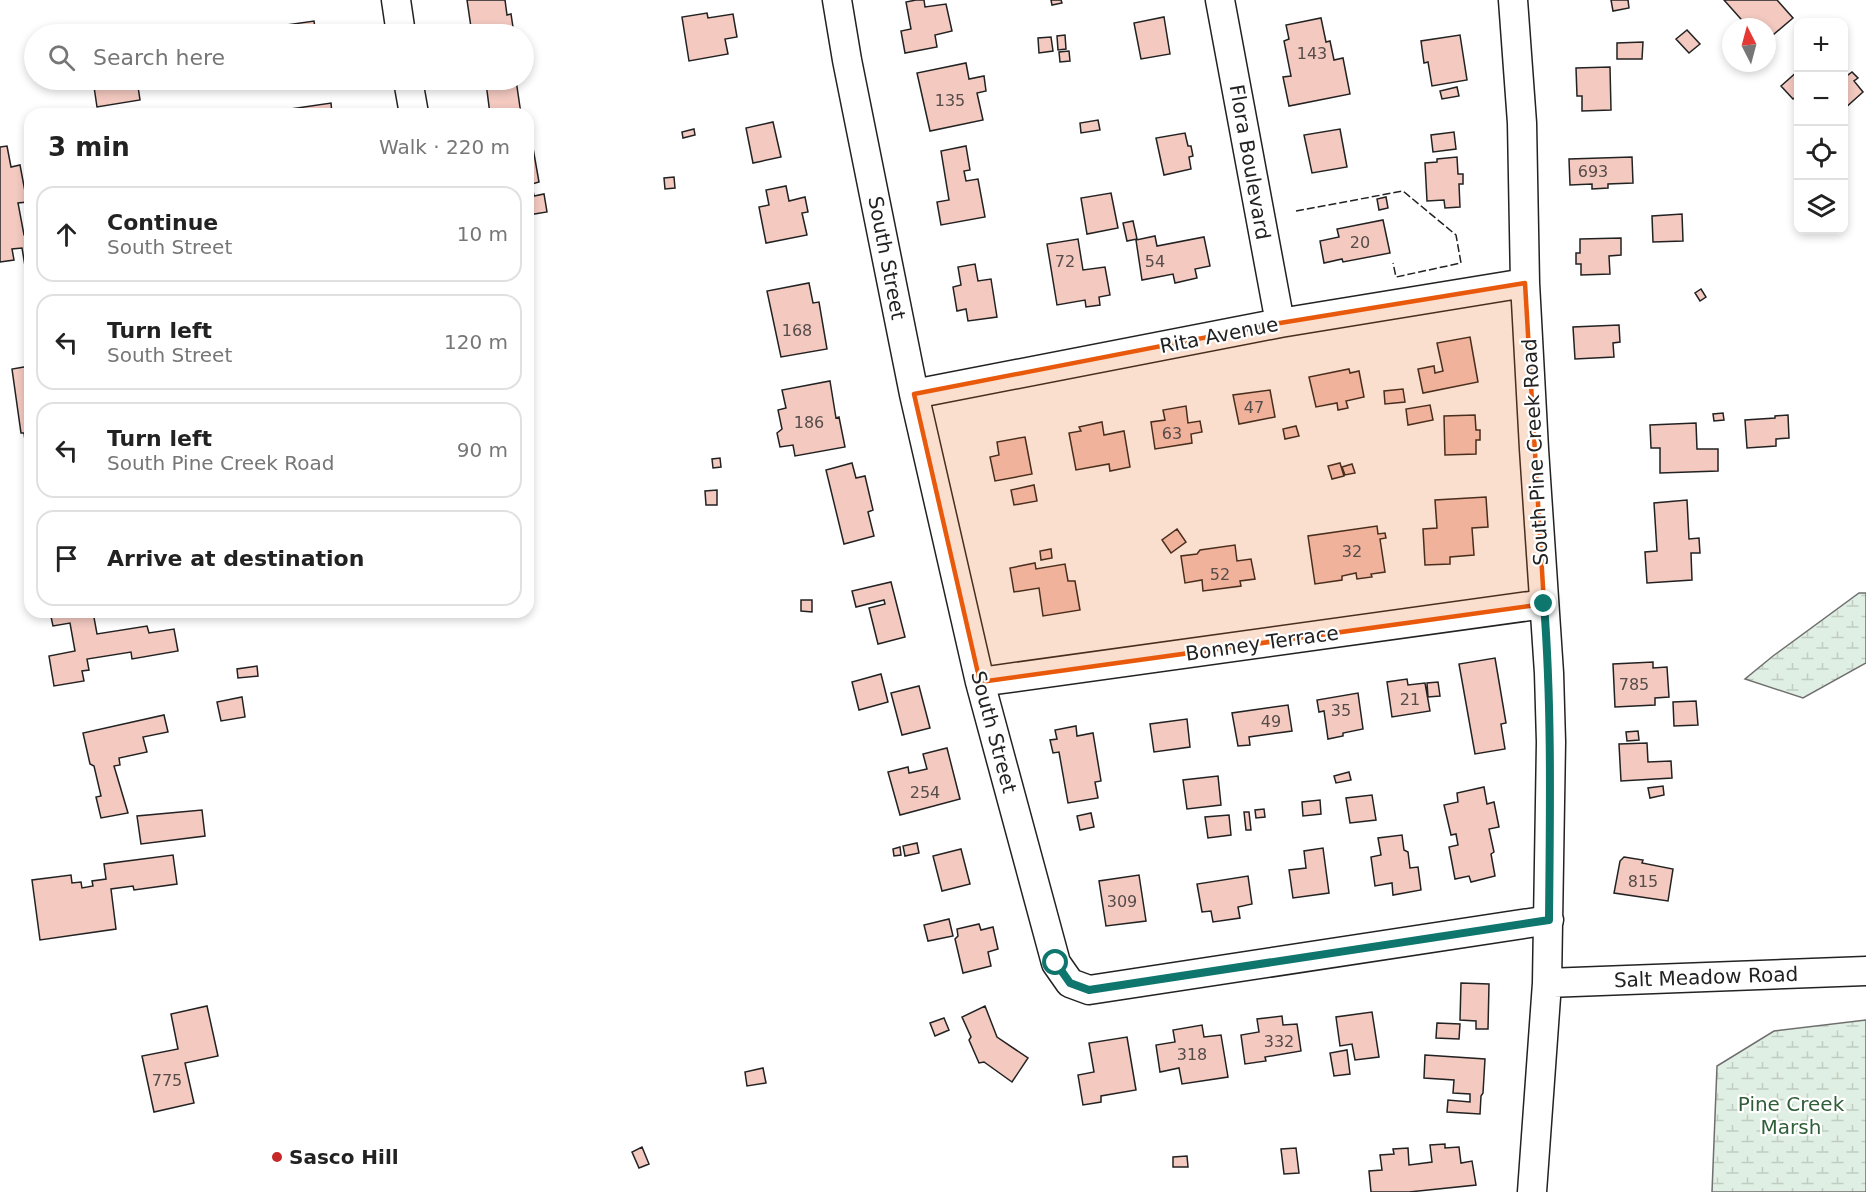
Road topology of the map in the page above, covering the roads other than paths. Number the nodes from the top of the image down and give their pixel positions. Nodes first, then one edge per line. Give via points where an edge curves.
1 (396, 0) edge
2 (837, 0) edge
3 (1220, 0) edge
4 (1514, 0) edge
5 (400, 24) edge
6 (410, 90) edge
7 (413, 108) edge
8 (1526, 283) junction
9 (1280, 323) junction
10 (914, 394) junction
11 (1544, 604) junction
12 (980, 682) junction
13 (1549, 920) junction
14 (1866, 971) edge
15 (1547, 983) junction
16 (1532, 1192) edge

1 - 5 street
2 - 10 street, South Street
3 - 9 street, Flora Boulevard
4 - 8 street, South Pine Creek Road
6 - 7 street
8 - 9 street, Rita Avenue
8 - 11 street, South Pine Creek Road
9 - 10 street, Rita Avenue
10 - 12 street, South Street
11 - 12 street, Bonney Terrace
11 - 13 street, South Pine Creek Road via 1551,742
12 - 13 street, South Street via 1056,963 1070,983 1089,990
13 - 15 street, South Pine Creek Road
14 - 15 street, Salt Meadow Road
15 - 16 street, South Pine Creek Road

